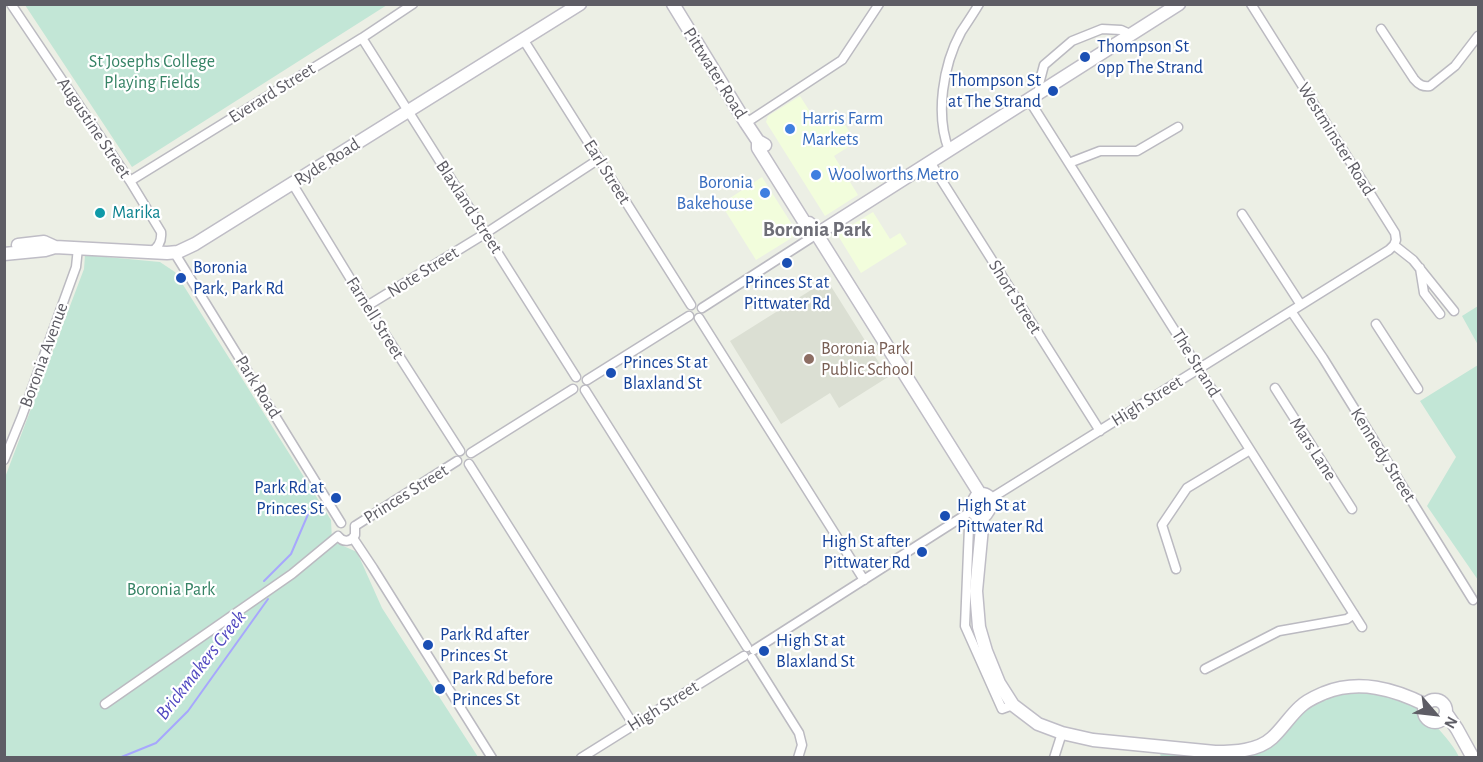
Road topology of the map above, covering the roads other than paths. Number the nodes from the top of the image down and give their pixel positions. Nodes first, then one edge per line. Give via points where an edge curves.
1 (12, 4) edge
2 (413, 4) edge
3 (580, 4) edge
4 (673, 4) edge
5 (879, 4) edge
6 (979, 4) edge
7 (1179, 4) edge
8 (1251, 4) edge
9 (1381, 29) dead end
10 (1132, 35) junction
11 (1479, 36) edge
12 (362, 38) junction
13 (523, 39) junction
14 (1035, 96) junction
15 (409, 112) junction
16 (746, 123) junction
17 (1178, 127) dead end
18 (949, 150) junction
19 (599, 159) junction
20 (930, 162) junction
21 (1070, 163) junction
22 (130, 181) junction
23 (292, 183) junction
24 (1242, 214) dead end
25 (486, 233) junction
26 (817, 234) junction
27 (1394, 245) junction
28 (4, 246) edge
29 (55, 247) junction
30 (78, 248) junction
31 (151, 252) junction
32 (174, 252) junction
33 (4, 254) edge
34 (1420, 268) junction
35 (691, 305) junction
36 (1300, 305) junction
37 (367, 306) junction
38 (702, 308) junction
39 (1291, 311) junction
40 (1454, 311) dead end
41 (1440, 314) dead end
42 (689, 316) junction
43 (699, 318) junction
44 (1376, 324) dead end
45 (1199, 368) junction
46 (576, 377) junction
47 (587, 381) junction
48 (1275, 388) dead end
49 (573, 389) junction
50 (1418, 389) dead end
51 (585, 390) junction
52 (1100, 431) junction
53 (1250, 450) junction
54 (460, 451) junction
55 (471, 453) junction
56 (4, 460) edge
57 (457, 461) junction
58 (469, 464) junction
59 (985, 497) junction
60 (1352, 509) dead end
61 (978, 513) junction
62 (962, 517) junction
63 (341, 523) junction
64 (355, 526) junction
65 (338, 536) junction
66 (353, 538) junction
67 (1176, 569) dead end
68 (864, 580) junction
69 (1473, 600) dead end
70 (1354, 614) junction
71 (1362, 627) dead end
72 (749, 653) junction
73 (1205, 669) dead end
74 (105, 704) dead end
75 (1013, 705) junction
76 (1426, 705) junction
77 (1442, 718) junction
78 (633, 724) junction
79 (1062, 733) junction
80 (492, 758) edge
81 (581, 758) edge
82 (798, 758) edge
83 (1054, 758) edge
84 (1468, 758) edge
85 (1473, 758) edge

1 - 22 street, Augustine Street
2 - 12 street, Everard Street
3 - 13 main road, Ryde Road
4 - 16 main road, Pittwater Road
5 - 16 street via 842,60
6 - 18 street via 957,43 944,84 942,120
7 - 10 main road
8 - 27 street, Westminster Road via 1395,233
9 - 11 street via 1414,79 1425,87 1455,66
10 - 14 main road
10 - 14 street via 1102,29 1072,41 1044,65
12 - 15 street, Blaxland Street
12 - 22 street, Everard Street
13 - 15 main road, Ryde Road
13 - 19 street, Earl Street
14 - 18 main road
14 - 21 street, The Strand
15 - 23 main road, Ryde Road
15 - 25 street, Blaxland Street
16 - 26 main road, Pittwater Road via 758,141 758,148
17 - 21 street via 1137,151 1100,152
18 - 20 main road
19 - 25 street, Note Street
19 - 35 street, Earl Street
20 - 26 main road
20 - 52 street, Short Street
21 - 45 street, The Strand
22 - 31 street, Augustine Street via 161,232 159,245
23 - 32 main road, Ryde Road via 195,244
23 - 37 street, Farnell Street
24 - 36 street
25 - 37 street, Note Street
25 - 46 street, Blaxland Street
26 - 38 street
26 - 59 main road, Pittwater Road
27 - 34 street
27 - 36 street, High Street
28 - 29 main road, Ryde Road via 44,242
29 - 30 main road, Ryde Road
29 - 33 main road, Ryde Road
30 - 31 main road, Ryde Road
30 - 56 street, Boronia Avenue via 76,267
31 - 32 main road, Ryde Road
32 - 63 street, Park Road
34 - 40 street
34 - 41 street via 1424,293
35 - 38 street
35 - 42 street
36 - 39 street, High Street
37 - 54 street, Farnell Street
38 - 43 street
39 - 45 street, High Street
39 - 69 street, Kennedy Street
42 - 43 street
42 - 47 street
43 - 68 street
44 - 50 street
45 - 52 street, High Street
45 - 53 street, The Strand
46 - 47 street
46 - 49 street
47 - 51 street
48 - 60 street, Mars Lane
49 - 51 street
49 - 55 street
51 - 72 street
52 - 59 street, High Street
53 - 67 street via 1187,488 1162,525
53 - 70 street, The Strand
54 - 55 street via 466,449
54 - 57 street
55 - 58 street
57 - 58 street
57 - 64 street, Princes Street
58 - 78 street
59 - 61 main road via 988,512
61 - 62 street, High Street
61 - 75 main road via 977,614 989,658
62 - 68 street, High Street
62 - 75 street via 969,527 965,626 1002,709
63 - 64 street via 347,521
63 - 65 street
64 - 66 street
65 - 66 street via 346,541
65 - 74 street via 292,574
66 - 80 street
68 - 72 street, High Street
70 - 71 street, The Strand
70 - 73 street via 1347,619 1279,631
72 - 78 street, High Street
72 - 82 street via 799,733 802,744
75 - 79 main road via 1038,724
76 - 77 main road via 1426,718 1431,722
76 - 77 main road via 1441,701 1445,706
76 - 79 main road via 1384,689 1341,688 1314,697 1300,707 1267,742 1229,752 1093,740
77 - 84 main road
77 - 85 main road via 1462,737
78 - 81 street, High Street
79 - 83 street

